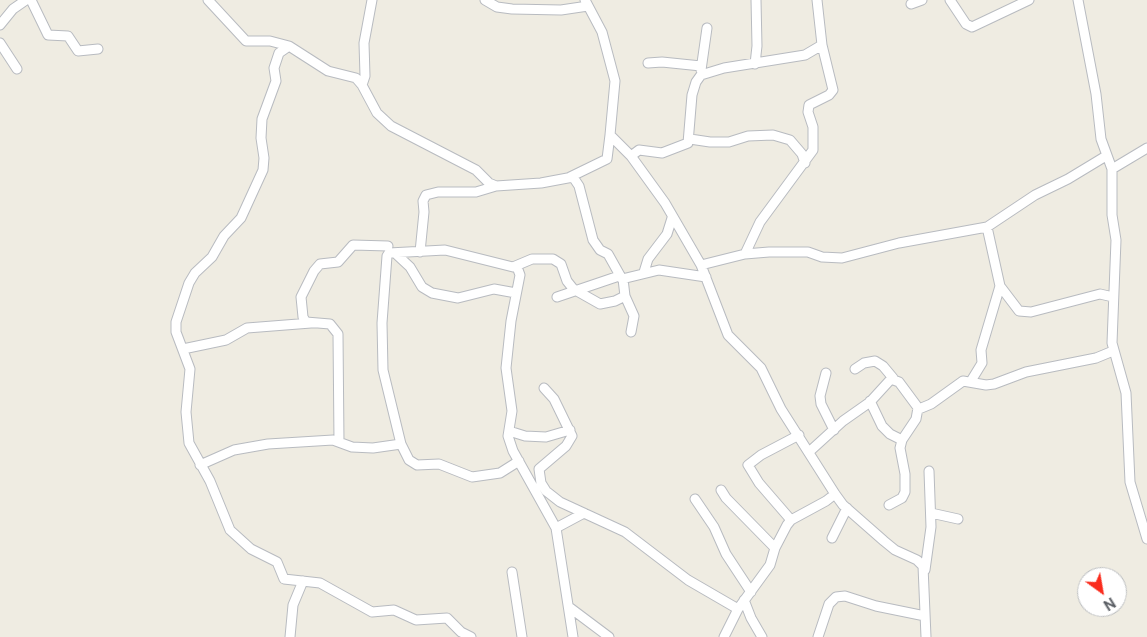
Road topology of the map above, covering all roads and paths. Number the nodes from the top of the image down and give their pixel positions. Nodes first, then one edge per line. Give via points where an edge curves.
1 (26, 0) edge
2 (31, 0) edge
3 (208, 0) edge
4 (372, 0) edge
5 (486, 0) edge
6 (756, 0) edge
7 (816, 0) edge
8 (922, 0) edge
9 (950, 0) edge
10 (1030, 0) edge
11 (1078, 0) edge
12 (587, 3) edge
13 (911, 4) dead end
14 (0, 25) edge
15 (707, 28) dead end
16 (0, 43) edge
17 (822, 45) junction
18 (289, 46) junction
19 (98, 50) dead end
20 (648, 63) dead end
21 (756, 64) junction
22 (17, 69) dead end
23 (701, 70) junction
24 (362, 86) junction
25 (610, 135) junction
26 (690, 139) junction
27 (1147, 148) edge
28 (631, 156) junction
29 (1106, 156) junction
30 (805, 163) junction
31 (1112, 169) junction
32 (570, 177) junction
33 (496, 186) junction
34 (672, 218) junction
35 (987, 227) junction
36 (388, 246) dead end
37 (395, 252) junction
38 (420, 252) junction
39 (745, 254) junction
40 (701, 265) junction
41 (517, 267) junction
42 (644, 272) junction
43 (621, 277) junction
44 (706, 277) junction
45 (1000, 286) junction
46 (576, 291) junction
47 (516, 293) junction
48 (624, 296) junction
49 (1113, 296) junction
50 (557, 297) dead end
51 (311, 323) junction
52 (631, 332) dead end
53 (183, 349) junction
54 (1112, 351) junction
55 (855, 369) dead end
56 (826, 373) dead end
57 (893, 378) junction
58 (971, 381) junction
59 (544, 388) dead end
60 (870, 401) junction
61 (918, 408) junction
62 (570, 430) junction
63 (834, 430) junction
64 (509, 431) junction
65 (799, 435) junction
66 (902, 440) junction
67 (338, 442) junction
68 (401, 444) junction
69 (809, 452) junction
70 (519, 461) junction
71 (200, 465) junction
72 (929, 471) dead end
73 (721, 490) dead end
74 (835, 494) junction
75 (696, 500) dead end
76 (888, 505) dead end
77 (847, 508) junction
78 (584, 513) junction
79 (931, 513) junction
80 (958, 519) dead end
81 (791, 520) junction
82 (556, 528) junction
83 (832, 538) dead end
84 (1147, 539) edge
85 (775, 548) junction
86 (925, 570) junction
87 (512, 572) dead end
88 (303, 581) junction
89 (751, 592) junction
90 (744, 600) junction
91 (569, 607) junction
92 (738, 609) junction
93 (926, 616) junction
94 (290, 637) edge
95 (471, 637) edge
96 (522, 637) edge
97 (573, 637) edge
98 (609, 637) edge
99 (724, 637) edge
100 (762, 637) edge
101 (818, 637) edge
102 (926, 637) edge

1 - 14 street via 13,9
2 - 19 street via 48,35 68,36 78,51
3 - 18 street via 246,41 270,41
4 - 24 street via 364,43 365,76
5 - 12 street via 496,7 512,9 561,10
6 - 21 street
7 - 17 street
8 - 13 street
9 - 10 street via 966,24 972,27
11 - 29 street
12 - 25 street via 602,32 615,80
15 - 23 street
16 - 22 street
17 - 21 street via 805,55
17 - 30 street via 833,90 809,105 814,142
18 - 24 street via 328,71 356,78
18 - 53 street via 282,50 276,61 276,81 262,119 263,170 241,218 189,282 176,322 176,332
20 - 23 street via 662,62
21 - 23 street
23 - 26 street via 692,95
24 - 33 street via 377,113 391,126 476,170
25 - 28 street
25 - 32 street via 607,159
26 - 28 street via 672,151 640,150
26 - 30 street via 729,142 748,136 774,135 790,140
27 - 31 street
28 - 34 street
29 - 31 street
29 - 35 street via 1035,195
30 - 39 street via 760,222
31 - 49 street via 1112,215 1116,240
32 - 33 street
32 - 43 street via 579,186 596,245 608,254
33 - 38 street via 476,192 426,194
34 - 40 street
34 - 42 street via 667,234 648,259
35 - 39 street via 899,243 842,258 808,252
35 - 45 street
36 - 51 street via 353,245 338,262 317,266 301,297 303,317
37 - 38 street
37 - 47 street via 410,267 422,287 432,293 458,298 494,288
37 - 68 street via 389,253 386,260 382,349 383,370
38 - 41 street via 445,250
39 - 40 street
40 - 44 street
41 - 46 street via 532,259 553,259 561,264 567,281
41 - 47 street via 520,276
42 - 43 street
42 - 44 street via 659,270
43 - 46 street
43 - 48 street
44 - 65 street via 728,336 761,368 781,409
45 - 49 street via 1023,313 1100,294
45 - 58 street via 981,350 982,363
46 - 48 street via 600,304 615,302
46 - 50 street
47 - 64 street via 506,368 512,411
48 - 52 street via 634,316
49 - 54 street
51 - 53 street via 252,327 226,340
51 - 67 street via 330,324 338,334
53 - 71 street via 190,369 186,431
54 - 58 street via 1096,358 1026,372 994,384
54 - 84 street via 1126,393 1130,482
55 - 57 street via 875,361
56 - 63 street via 821,404
57 - 60 street
57 - 61 street
58 - 61 street via 964,381 931,404
59 - 62 street via 554,399
60 - 63 street
60 - 66 street via 882,426
61 - 66 street via 913,424
62 - 64 street via 546,437
62 - 78 street via 570,442 539,469 541,483 552,497
63 - 69 street
64 - 70 street via 509,443
65 - 69 street
65 - 81 street via 748,465
66 - 76 street via 905,492 902,498
67 - 68 street via 373,448
67 - 71 street via 322,440 246,447
68 - 70 street via 412,463 439,464 472,477 500,473
69 - 74 street
70 - 82 street
71 - 88 street via 230,530 238,540 261,556 277,562 284,579
72 - 79 street
73 - 85 street
74 - 77 street
74 - 81 street
75 - 89 street
77 - 83 street
77 - 86 street via 895,550 917,560
78 - 82 street
78 - 92 street via 625,532 688,580
79 - 80 street
79 - 86 street
81 - 85 street
82 - 91 street
85 - 89 street via 770,565
86 - 93 street
87 - 96 street
88 - 94 street via 293,605
88 - 95 street via 327,585 372,612 394,610 416,620 446,618
89 - 90 street
90 - 92 street
90 - 100 street
91 - 97 street
91 - 98 street
92 - 99 street
93 - 101 street via 876,606 852,597 836,597 829,604
93 - 102 street

